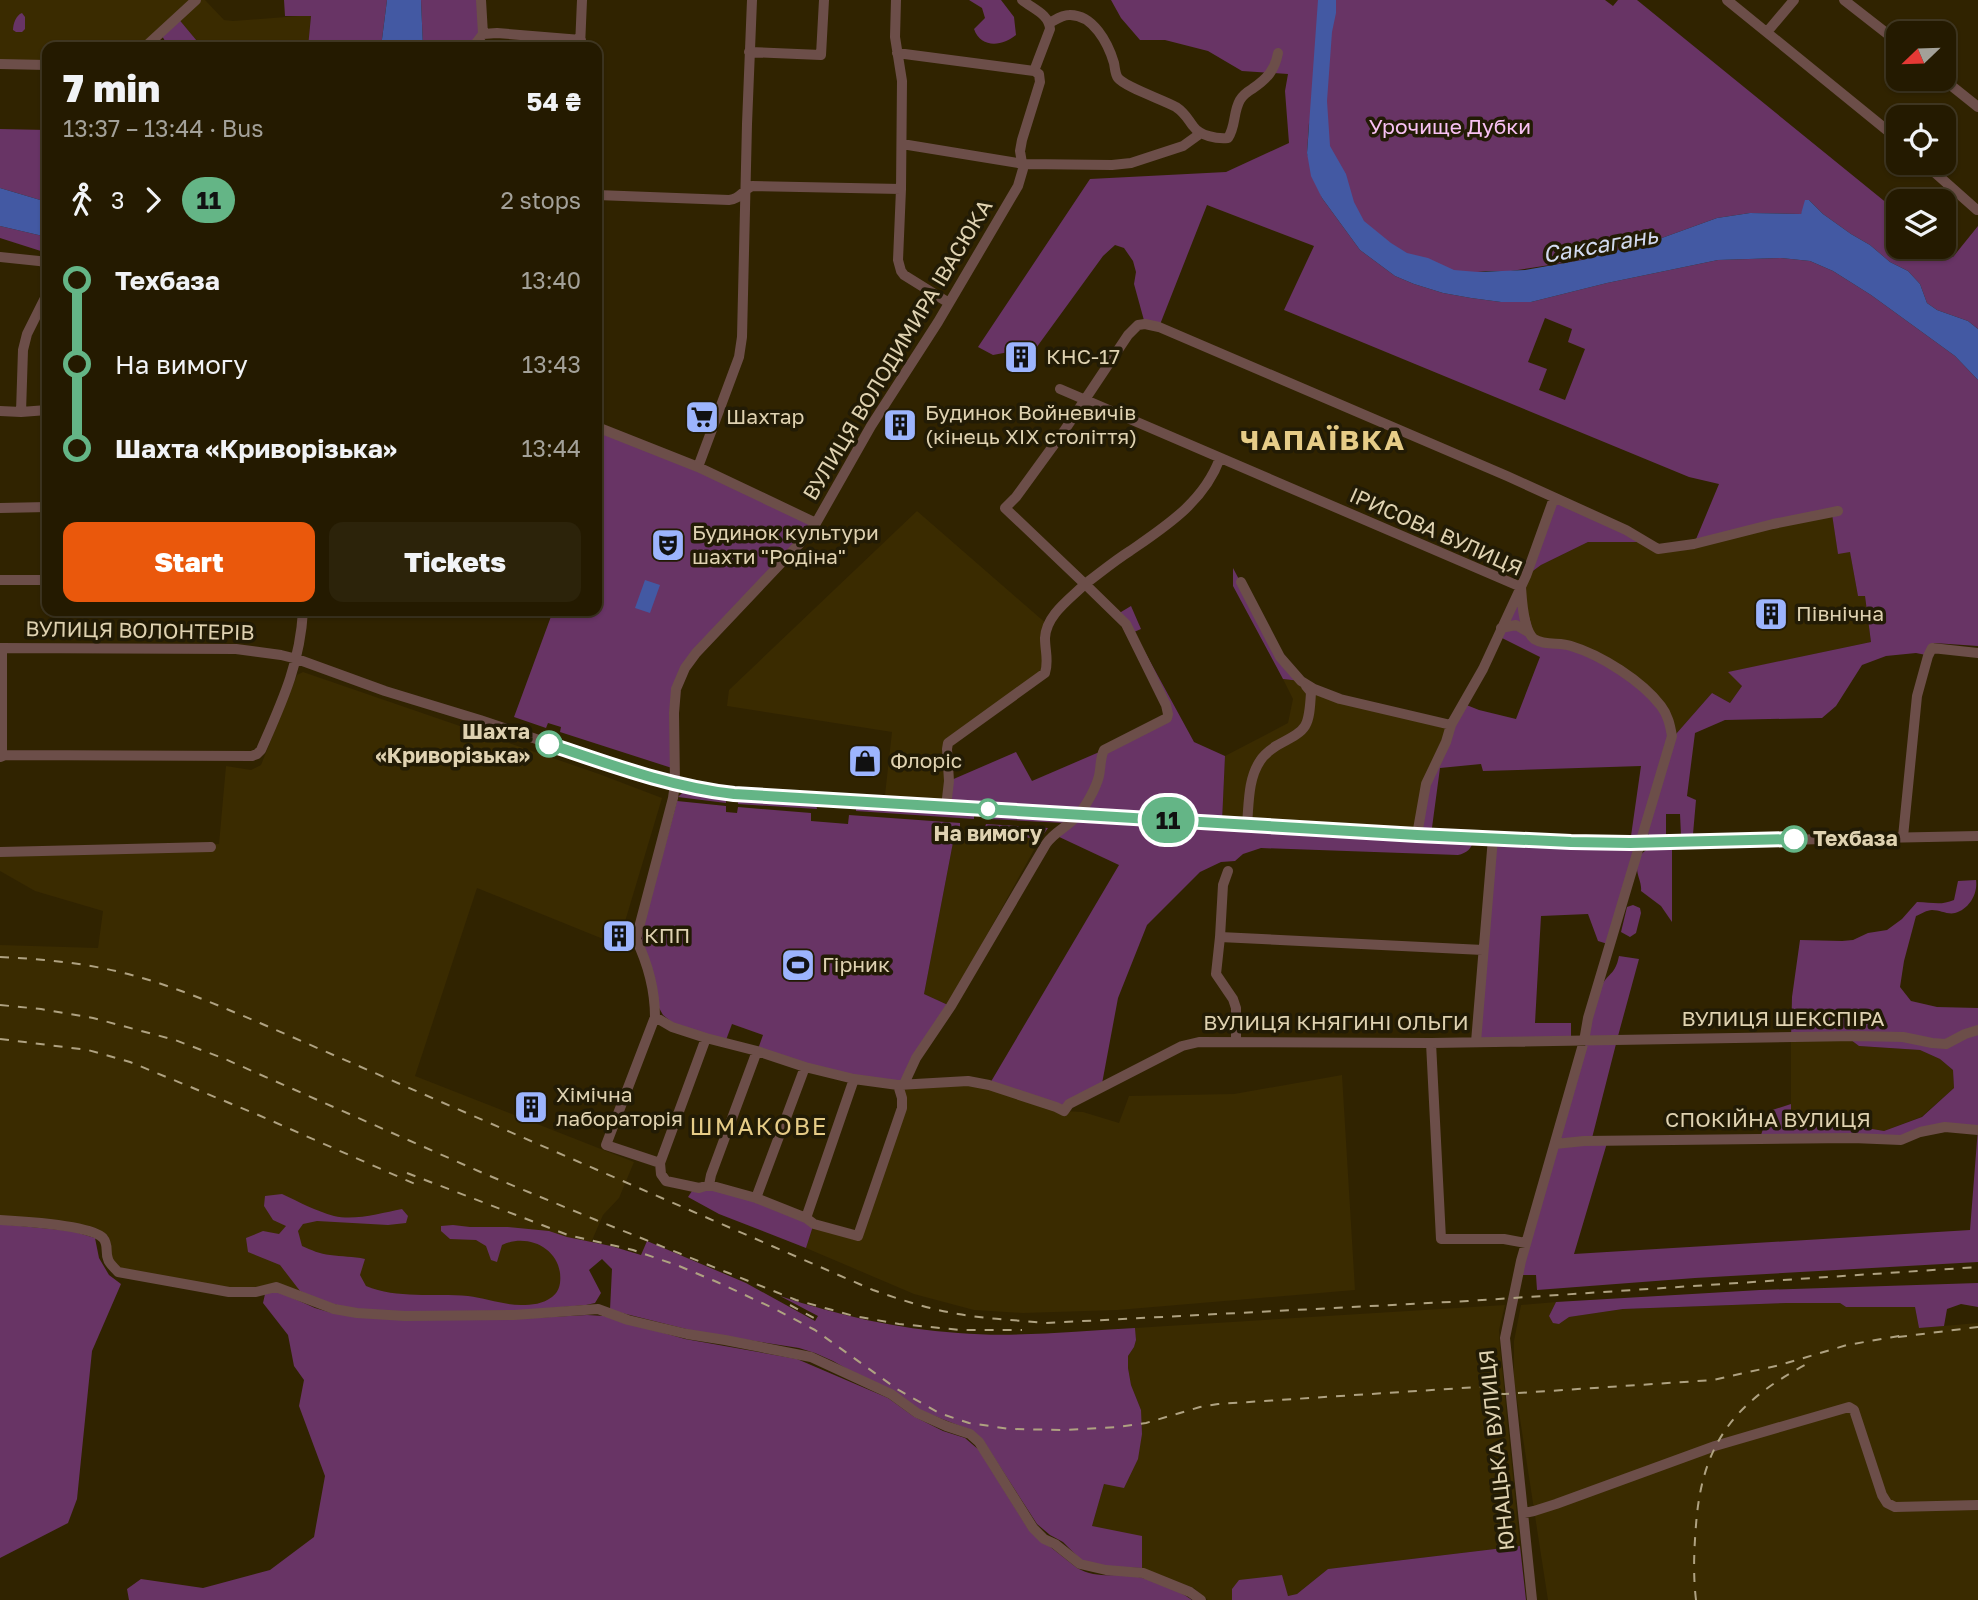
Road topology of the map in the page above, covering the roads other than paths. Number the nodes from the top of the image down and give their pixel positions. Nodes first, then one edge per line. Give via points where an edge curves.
1 (196, 0) edge
2 (481, 0) edge
3 (582, 0) edge
4 (752, 0) edge
5 (824, 0) edge
6 (896, 0) edge
7 (1022, 0) edge
8 (1727, 0) edge
9 (1794, 0) edge
10 (1844, 0) edge
11 (1049, 23) junction
12 (1767, 32) junction
13 (1886, 33) edge
14 (483, 34) junction
15 (150, 42) edge
16 (477, 42) edge
17 (565, 42) edge
18 (580, 42) edge
19 (750, 52) junction
20 (897, 53) junction
21 (1278, 53) dead end
22 (0, 64) edge
23 (42, 65) edge
24 (1034, 71) junction
25 (1956, 89) edge
26 (1978, 107) edge
27 (1886, 129) edge
28 (1201, 133) junction
29 (902, 144) junction
30 (1024, 164) junction
31 (1938, 175) edge
32 (901, 189) junction
33 (745, 190) junction
34 (602, 195) edge
35 (1977, 209) edge
36 (0, 257) edge
37 (42, 262) edge
38 (949, 303) junction
39 (42, 304) edge
40 (1060, 389) dead end
41 (1084, 399) junction
42 (42, 410) edge
43 (0, 411) edge
44 (21, 412) junction
45 (602, 429) edge
46 (1220, 458) junction
47 (698, 467) junction
48 (1554, 498) junction
49 (42, 507) edge
50 (0, 508) edge
51 (1838, 510) dead end
52 (816, 523) junction
53 (0, 580) edge
54 (42, 580) edge
55 (1241, 582) dead end
56 (1085, 584) junction
57 (1521, 587) junction
58 (302, 616) edge
59 (1501, 628) junction
60 (1528, 632) junction
61 (1, 648) edge
62 (1978, 653) edge
63 (297, 659) junction
64 (1301, 681) junction
65 (1451, 725) junction
66 (1, 756) edge
67 (675, 784) junction
68 (946, 807) junction
69 (1079, 815) junction
70 (1247, 824) junction
71 (1417, 835) junction
72 (1978, 836) edge
73 (1903, 837) junction
74 (1493, 838) junction
75 (1640, 842) junction
76 (211, 847) dead end
77 (0, 852) edge
78 (1228, 871) dead end
79 (1220, 937) junction
80 (1483, 950) junction
81 (654, 1017) junction
82 (1978, 1030) edge
83 (706, 1038) junction
84 (1584, 1041) junction
85 (1236, 1042) junction
86 (1476, 1042) junction
87 (1431, 1043) junction
88 (757, 1051) junction
89 (805, 1067) junction
90 (854, 1079) junction
91 (901, 1084) junction
92 (1978, 1130) edge
93 (1555, 1144) junction
94 (660, 1163) junction
95 (709, 1185) junction
96 (756, 1198) junction
97 (806, 1218) junction
98 (0, 1220) edge
99 (1526, 1243) junction
100 (1978, 1505) edge
101 (1524, 1513) junction
102 (1200, 1600) edge
103 (1532, 1600) edge

1 - 15 street
2 - 14 street
3 - 18 street
4 - 19 street
5 - 19 street via 821,55
6 - 20 street
7 - 11 street
8 - 12 street
9 - 12 street
10 - 13 street
11 - 24 street, ВУЛИЦЯ ВОЛОДИМИРА ІВАСЮКА
11 - 28 street via 1070,15 1092,25 1108,49 1118,78 1181,110
12 - 27 street
14 - 16 street
14 - 17 street
19 - 33 street
20 - 24 street
20 - 29 street
21 - 28 street via 1270,75 1240,99 1228,138
22 - 23 street
24 - 30 street, ВУЛИЦЯ ВОЛОДИМИРА ІВАСЮКА via 1040,82 1021,140
25 - 26 street
28 - 30 street via 1183,146 1131,163
29 - 30 street
29 - 32 street
30 - 38 street, ВУЛИЦЯ ВОЛОДИМИРА ІВАСЮКА via 1018,186
31 - 35 street
32 - 33 street via 752,186
32 - 38 street via 901,271
33 - 34 street via 729,200
33 - 47 street via 739,357
36 - 37 street
38 - 52 street, ВУЛИЦЯ ВОЛОДИМИРА ІВАСЮКА
39 - 44 street via 23,350
40 - 41 street, ІРИСОВА ВУЛИЦЯ
41 - 46 street, ІРИСОВА ВУЛИЦЯ
41 - 48 street via 1133,329 1145,324
41 - 56 street via 1005,508
42 - 44 street
43 - 44 street
45 - 47 street
46 - 56 street via 1203,491 1186,509
46 - 57 street, ІРИСОВА ВУЛИЦЯ
47 - 52 street
48 - 51 street via 1658,549
48 - 57 street
49 - 50 street
52 - 67 street, ВУЛИЦЯ ВОЛОДИМИРА ІВАСЮКА via 685,668 676,689
53 - 54 street
55 - 64 street via 1280,657
56 - 68 street via 1048,625 1045,673 948,743
56 - 69 street via 1126,624 1168,714 1104,750 1098,779
57 - 59 street
57 - 60 street, ІРИСОВА ВУЛИЦЯ
58 - 63 street
59 - 60 street via 1516,625
59 - 65 street
60 - 75 street via 1542,642 1571,645 1622,671 1667,714 1672,736
61 - 63 street, ВУЛИЦЯ ВОЛОНТЕРІВ via 236,649
61 - 66 street
62 - 73 street via 1932,648 1928,656 1917,696
63 - 66 street via 261,750 251,756
63 - 67 street, ВУЛИЦЯ ВОЛОНТЕРІВ
64 - 65 street via 1340,699
64 - 70 street via 1311,692 1306,726 1258,763
65 - 71 street via 1426,784
67 - 68 street, ВУЛИЦЯ ВОЛОНТЕРІВ via 734,794
67 - 81 street, ВУЛИЦЯ ВОЛОДИМИРА ІВАСЮКА via 636,939 655,996
68 - 69 street, ВУЛИЦЯ ВОЛОНТЕРІВ
69 - 70 street, ВУЛИЦЯ ВОЛОНТЕРІВ
69 - 91 street via 1054,833
70 - 71 street, ВУЛИЦЯ ВОЛОНТЕРІВ
71 - 74 street, ВУЛИЦЯ ВОЛОНТЕРІВ
72 - 73 street, ВУЛИЦЯ ВОЛОНТЕРІВ
73 - 75 street, ВУЛИЦЯ ВОЛОНТЕРІВ
74 - 75 street, ВУЛИЦЯ ВОЛОНТЕРІВ
74 - 80 street
75 - 84 street, ЮНАЦЬКА ВУЛИЦЯ
76 - 77 street
78 - 79 street
79 - 80 street
79 - 85 street via 1216,974 1236,1008
80 - 86 street
81 - 83 street
81 - 94 street via 606,1145
82 - 84 street, ВУЛИЦЯ ШЕКСПІРА via 1945,1044 1856,1035
83 - 88 street
83 - 94 street
84 - 86 street, ВУЛИЦЯ КНЯГИНІ ОЛЬГИ
84 - 93 street, ЮНАЦЬКА ВУЛИЦЯ
85 - 87 street, ВУЛИЦЯ КНЯГИНІ ОЛЬГИ
85 - 91 street, ВУЛИЦЯ КНЯГИНІ ОЛЬГИ via 1182,1046 1063,1111 968,1081
86 - 87 street, ВУЛИЦЯ КНЯГИНІ ОЛЬГИ
87 - 99 street via 1441,1239
88 - 89 street
88 - 95 street
89 - 90 street
89 - 96 street
90 - 91 street
90 - 97 street
91 - 97 street via 902,1108 858,1236
92 - 93 street, СПОКІЙНА ВУЛИЦЯ via 1945,1127 1901,1140
93 - 99 street, ЮНАЦЬКА ВУЛИЦЯ
94 - 95 street via 666,1181 699,1188
95 - 96 street
96 - 97 street
98 - 102 street via 100,1235 106,1242 108,1261 118,1272 218,1291 256,1292 276,1287 334,1309 405,1316 598,1309 687,1334 811,1357 891,1394 917,1413 970,1434 1033,1528 1080,1564 1143,1573
99 - 101 street, ЮНАЦЬКА ВУЛИЦЯ via 1505,1338
100 - 101 street via 1895,1507 1887,1503 1854,1410 1849,1407 1715,1446
101 - 103 street, ЮНАЦЬКА ВУЛИЦЯ

